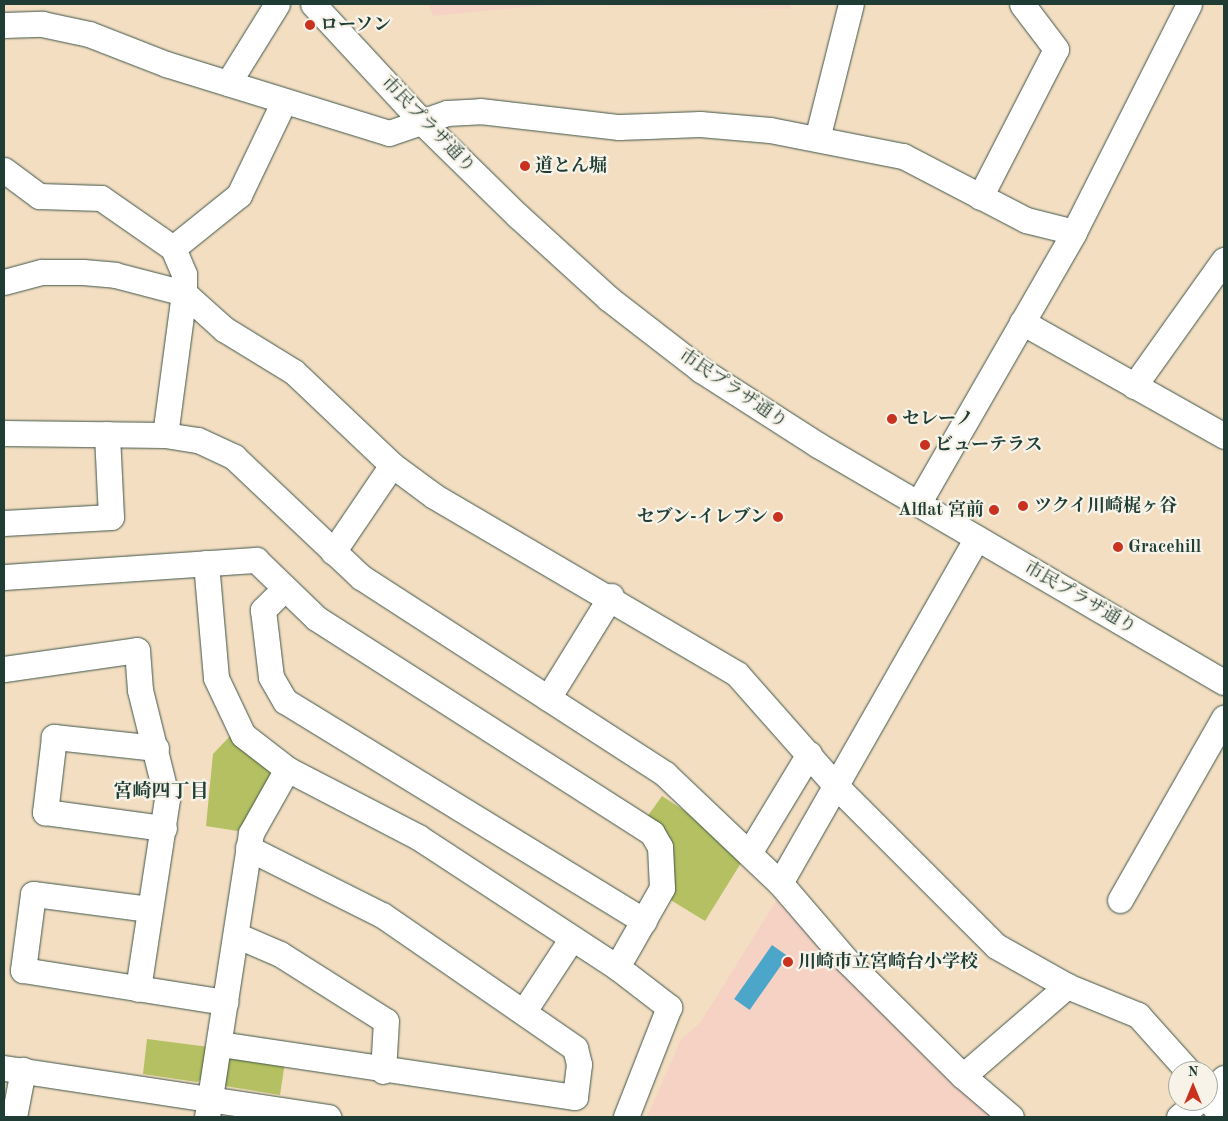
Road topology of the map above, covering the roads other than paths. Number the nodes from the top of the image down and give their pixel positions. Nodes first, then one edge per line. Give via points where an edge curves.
1 (277, 4) edge
2 (313, 4) edge
3 (851, 4) edge
4 (1022, 4) edge
5 (1189, 4) edge
6 (4, 25) edge
7 (228, 83) junction
8 (284, 100) junction
9 (424, 124) junction
10 (817, 139) junction
11 (4, 170) edge
12 (980, 197) junction
13 (1074, 232) junction
14 (173, 248) junction
15 (1224, 260) edge
16 (4, 282) edge
17 (184, 293) junction
18 (1022, 322) junction
19 (1134, 386) junction
20 (1223, 432) edge
21 (4, 433) edge
22 (108, 434) junction
23 (165, 435) junction
24 (392, 465) junction
25 (919, 502) junction
26 (4, 523) edge
27 (978, 538) junction
28 (333, 552) junction
29 (206, 563) junction
30 (4, 577) edge
31 (284, 589) junction
32 (611, 596) junction
33 (4, 669) edge
34 (1224, 682) edge
35 (548, 698) junction
36 (1224, 718) edge
37 (156, 748) junction
38 (808, 754) junction
39 (286, 769) junction
40 (838, 788) junction
41 (164, 828) junction
42 (248, 848) junction
43 (748, 852) junction
44 (780, 883) junction
45 (1120, 900) dead end
46 (149, 909) junction
47 (644, 921) junction
48 (236, 935) junction
49 (570, 940) junction
50 (617, 967) junction
51 (1066, 986) junction
52 (138, 988) junction
53 (225, 1002) junction
54 (524, 1011) junction
55 (220, 1044) junction
56 (1179, 1061) edge
57 (13, 1069) edge
58 (383, 1072) junction
59 (963, 1076) junction
60 (209, 1108) edge
61 (14, 1117) edge
62 (328, 1117) edge
63 (626, 1117) edge
64 (1011, 1117) edge

1 - 7 street
2 - 9 street, 市民プラザ通り
3 - 10 street
4 - 12 street via 1056,49
5 - 13 street
6 - 7 street via 42,24 89,34
7 - 8 street
8 - 9 street via 376,131 402,131
8 - 14 street via 239,195
9 - 10 street via 447,113 499,112 619,127 700,124 770,130
9 - 25 street, 市民プラザ通り via 588,281 701,370
10 - 12 street via 903,156
11 - 14 street via 39,196 101,198
12 - 13 street via 1026,220
13 - 18 street
14 - 17 street via 184,274
15 - 19 street
16 - 17 street via 42,272 83,272 115,275
17 - 23 street
17 - 24 street via 224,329 294,372
18 - 19 street
18 - 25 street
19 - 20 street
21 - 22 street
22 - 23 street
22 - 26 street via 111,517
23 - 28 street via 198,440 234,457
24 - 28 street
24 - 32 street via 466,515
25 - 27 street, 市民プラザ通り
27 - 34 street, 市民プラザ通り
27 - 40 street
28 - 35 street via 361,577
29 - 30 street
29 - 31 street via 256,560
29 - 39 street via 216,678 226,705 242,735
31 - 47 street via 316,618 642,824 660,847 662,871 656,905
31 - 47 street via 263,610 271,676 285,701
32 - 35 street
32 - 38 street via 737,674
33 - 37 street via 136,650 140,690
35 - 43 street via 664,774
36 - 45 street
37 - 41 street via 168,799
37 - 41 street via 54,737 45,812
38 - 40 street
38 - 43 street
39 - 42 street via 258,818
39 - 49 street via 418,837
40 - 44 street
40 - 51 street via 996,946
41 - 46 street
42 - 48 street
42 - 54 street via 382,915
43 - 44 street
44 - 59 street via 847,961
46 - 52 street
46 - 52 street via 33,894 23,970
47 - 50 street
48 - 53 street
48 - 58 street via 280,954 386,1021
49 - 50 street
49 - 54 street
50 - 63 street via 669,1007
51 - 56 street via 1138,1015
51 - 59 street
52 - 53 street
53 - 55 street
54 - 58 street via 574,1048 579,1064 575,1097
55 - 58 street
55 - 60 street
57 - 60 street
57 - 61 street
59 - 64 street
60 - 62 street

